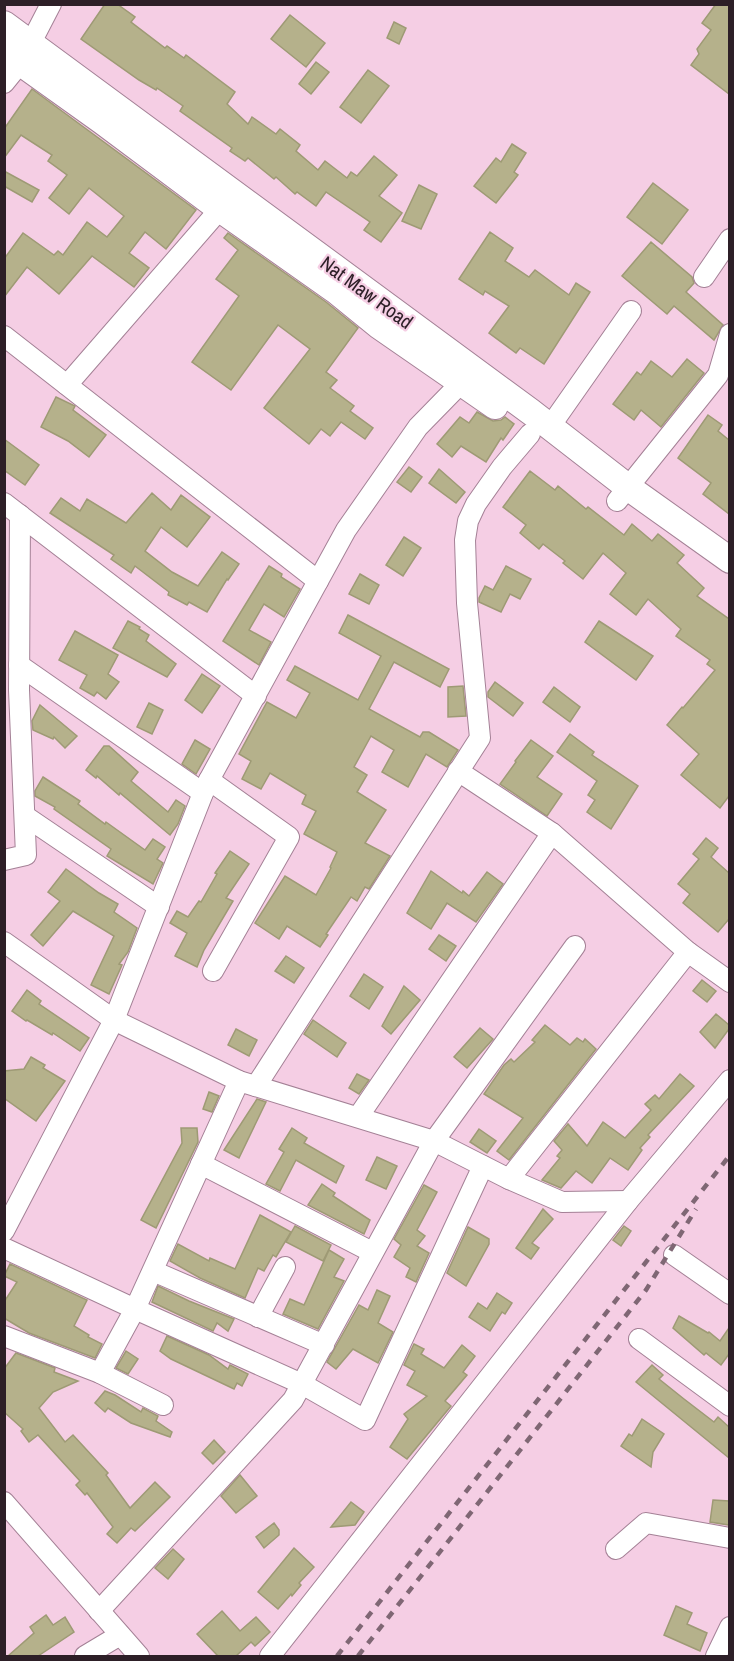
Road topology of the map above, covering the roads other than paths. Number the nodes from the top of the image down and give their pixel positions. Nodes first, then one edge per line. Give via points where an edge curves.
1 (51, 4) edge
2 (4, 24) edge
3 (19, 52) edge
4 (4, 83) edge
5 (220, 209) junction
6 (729, 239) edge
7 (704, 277) dead end
8 (631, 311) dead end
9 (729, 334) edge
10 (4, 336) edge
11 (465, 375) junction
12 (67, 385) junction
13 (540, 431) junction
14 (623, 495) junction
15 (12, 509) edge
16 (729, 560) edge
17 (729, 579) edge
18 (318, 581) junction
19 (19, 665) junction
20 (12, 691) edge
21 (256, 696) junction
22 (458, 771) junction
23 (206, 787) junction
24 (25, 816) junction
25 (552, 833) junction
26 (4, 860) edge
27 (159, 907) junction
28 (4, 942) edge
29 (575, 946) dead end
30 (688, 952) junction
31 (213, 971) dead end
32 (729, 982) edge
33 (114, 1020) junction
34 (729, 1080) edge
35 (247, 1083) junction
36 (358, 1117) junction
37 (434, 1141) junction
38 (201, 1164) junction
39 (483, 1166) junction
40 (509, 1179) junction
41 (627, 1201) junction
42 (4, 1231) edge
43 (4, 1248) edge
44 (372, 1252) junction
45 (674, 1256) dead end
46 (285, 1267) dead end
47 (153, 1271) junction
48 (729, 1294) edge
49 (135, 1309) junction
50 (258, 1317) junction
51 (4, 1336) edge
52 (639, 1339) dead end
53 (324, 1345) junction
54 (100, 1373) junction
55 (302, 1384) junction
56 (163, 1404) dead end
57 (729, 1406) edge
58 (4, 1502) edge
59 (729, 1538) edge
60 (616, 1549) dead end
61 (99, 1611) junction
62 (729, 1627) edge
63 (120, 1635) junction
64 (85, 1656) edge
65 (139, 1656) edge
66 (270, 1656) edge
67 (716, 1656) edge

1 - 3 street
2 - 3 main road, Nat Maw Road
3 - 4 street
3 - 5 main road, Nat Maw Road
3 - 11 main road, Nat Maw Road
5 - 11 main road, Nat Maw Road via 378,325
5 - 12 street
6 - 7 street
8 - 13 street
9 - 14 street via 718,375
10 - 12 street
11 - 13 main road, Nat Maw Road via 499,408
11 - 18 street via 418,427 346,530
12 - 18 street
13 - 14 main road, Nat Maw Road
13 - 22 street via 502,467 468,521 467,603 480,738
14 - 16 main road, Nat Maw Road
14 - 17 main road, Nat Maw Road via 658,527
15 - 19 street
15 - 21 street
18 - 21 street
19 - 20 street
19 - 23 street
20 - 24 street
21 - 23 street
22 - 25 street
22 - 35 street
23 - 27 street
23 - 31 street via 290,837
24 - 26 street via 27,855
24 - 27 street
25 - 30 street
25 - 36 street
27 - 33 street
28 - 33 street
29 - 37 street
30 - 32 street
30 - 40 street
33 - 35 street
33 - 42 street
34 - 41 street
35 - 36 street
35 - 38 street
36 - 37 street
37 - 39 street
37 - 44 street
38 - 44 street
38 - 47 street
39 - 40 street
39 - 55 street via 365,1420
40 - 41 street via 562,1202
41 - 66 street
43 - 49 street
44 - 53 street
45 - 48 street
46 - 50 street
47 - 49 street
47 - 50 street
49 - 54 street
49 - 55 street
50 - 53 street
51 - 54 street
52 - 57 street
53 - 55 street
54 - 56 street
55 - 61 street via 293,1400
58 - 61 street
59 - 60 street via 646,1523
61 - 63 street
62 - 67 street
63 - 64 street
63 - 65 street

